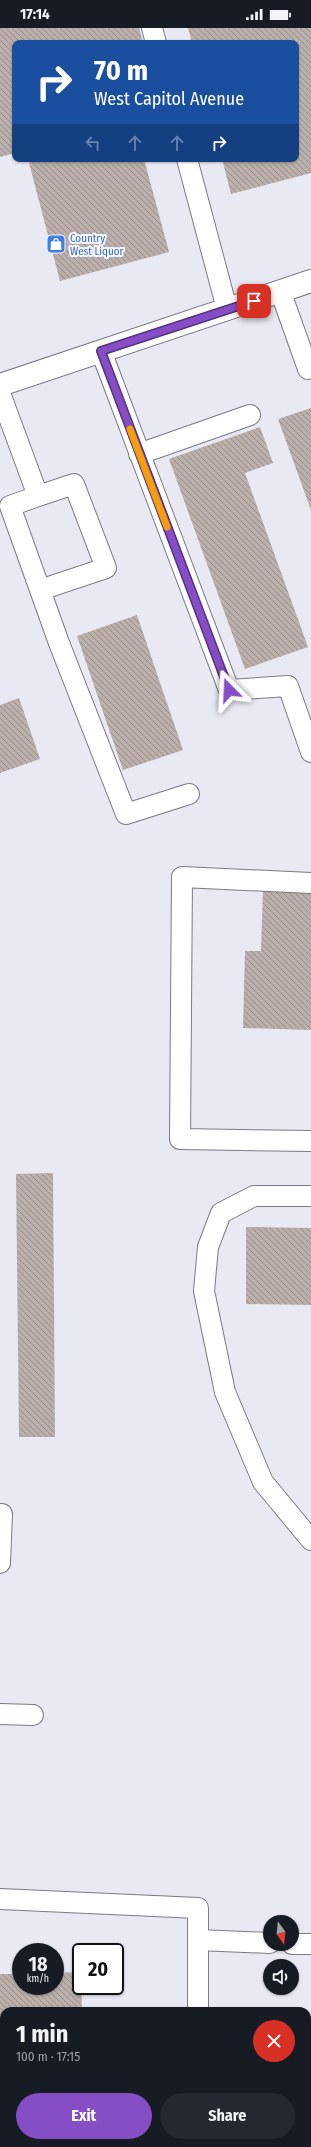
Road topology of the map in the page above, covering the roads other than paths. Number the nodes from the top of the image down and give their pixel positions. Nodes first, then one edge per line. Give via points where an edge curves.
1 (152, 28) edge
2 (155, 40) edge
3 (188, 162) edge
4 (311, 281) edge
5 (281, 293) junction
6 (227, 309) junction
7 (101, 351) junction
8 (311, 368) edge
9 (0, 385) edge
10 (0, 393) edge
11 (250, 415) dead end
12 (139, 454) junction
13 (38, 496) junction
14 (40, 590) junction
15 (311, 752) edge
16 (189, 794) dead end
17 (311, 883) edge
18 (311, 1142) edge
19 (311, 1196) edge
20 (0, 1514) edge
21 (311, 1540) edge
22 (0, 1563) edge
23 (0, 1714) edge
24 (33, 1715) dead end
25 (0, 1899) edge
26 (198, 1940) junction
27 (263, 1943) edge
28 (299, 1944) edge
29 (311, 1944) edge
30 (198, 2007) edge

1 - 2 lane
3 - 6 lane
4 - 5 main road
5 - 6 main road
5 - 8 lane via 308,369
6 - 7 main road
7 - 9 main road
7 - 12 lane
10 - 13 lane
11 - 12 lane
12 - 15 lane via 229,690 288,686
13 - 14 lane via 10,506
13 - 14 lane via 74,484 106,568
14 - 16 lane via 126,814
17 - 18 lane via 182,877 180,1139
19 - 21 lane via 254,1196 221,1213 208,1248 204,1291 225,1392 263,1482
20 - 22 lane
23 - 24 lane
25 - 26 lane via 198,1908
26 - 27 lane
26 - 30 lane
28 - 29 lane

